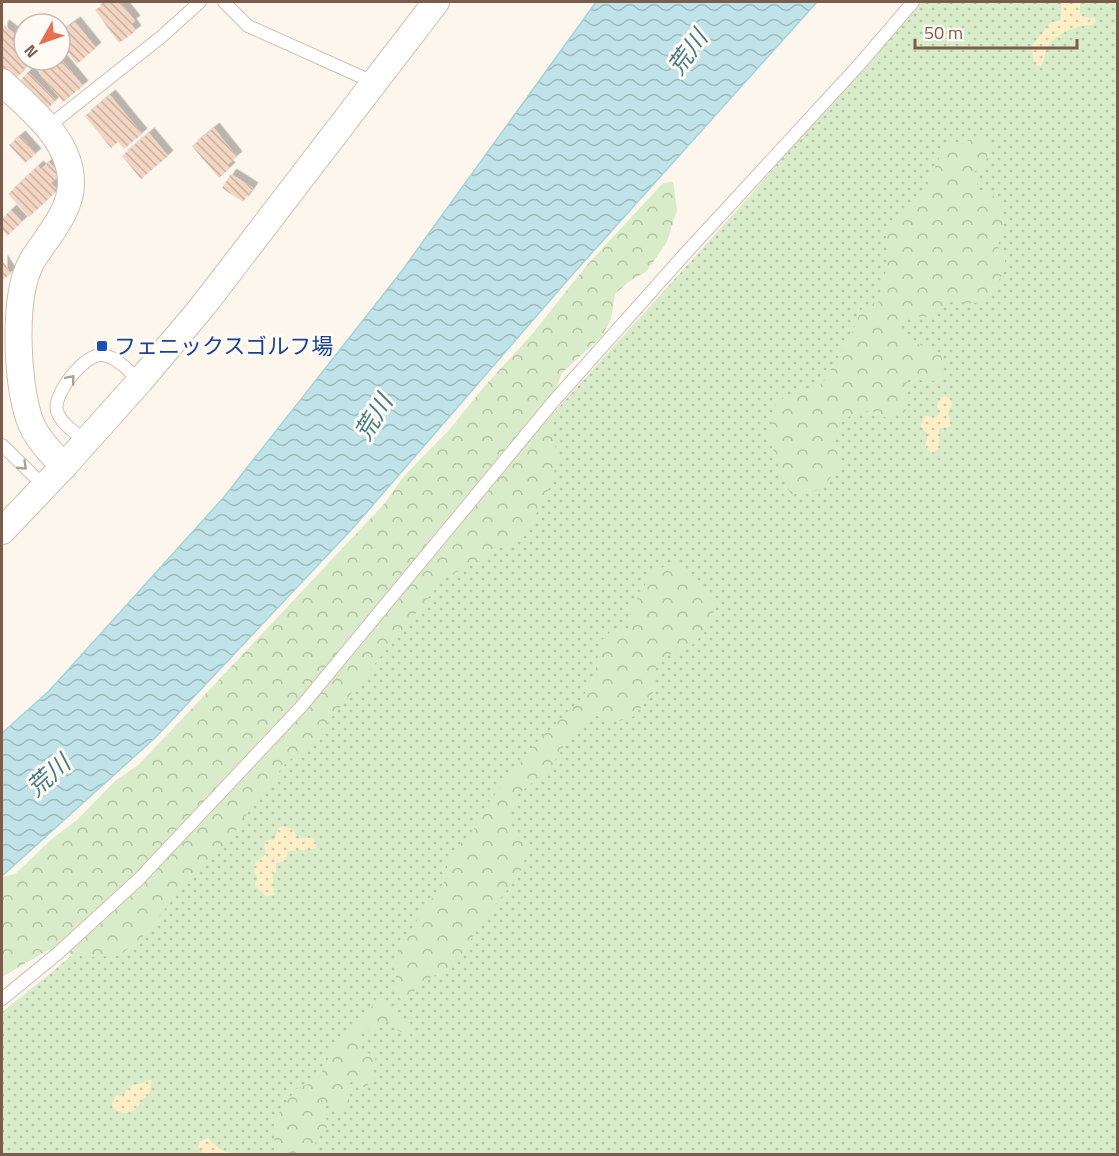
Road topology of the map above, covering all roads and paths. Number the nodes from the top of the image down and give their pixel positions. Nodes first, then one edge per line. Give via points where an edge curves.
1 (200, 2) edge
2 (224, 2) edge
3 (436, 2) edge
4 (913, 2) edge
5 (374, 82) junction
6 (5, 92) edge
7 (49, 126) junction
8 (140, 381) junction
9 (86, 441) junction
10 (2, 445) edge
11 (64, 466) junction
12 (44, 486) junction
13 (2, 531) edge
14 (2, 999) edge

1 - 7 lane via 161,38
2 - 5 lane via 248,26
3 - 5 street
4 - 14 lane via 553,402 300,708 138,879
5 - 8 street via 203,306
6 - 7 street
7 - 11 street via 68,162 72,185 64,210 32,262 23,287 18,352 30,420 45,446
8 - 9 street
9 -> 8 lane via 60,419 55,404 59,393 88,358 111,357
9 - 11 street
10 -> 12 lane
11 - 12 street
12 - 13 street

